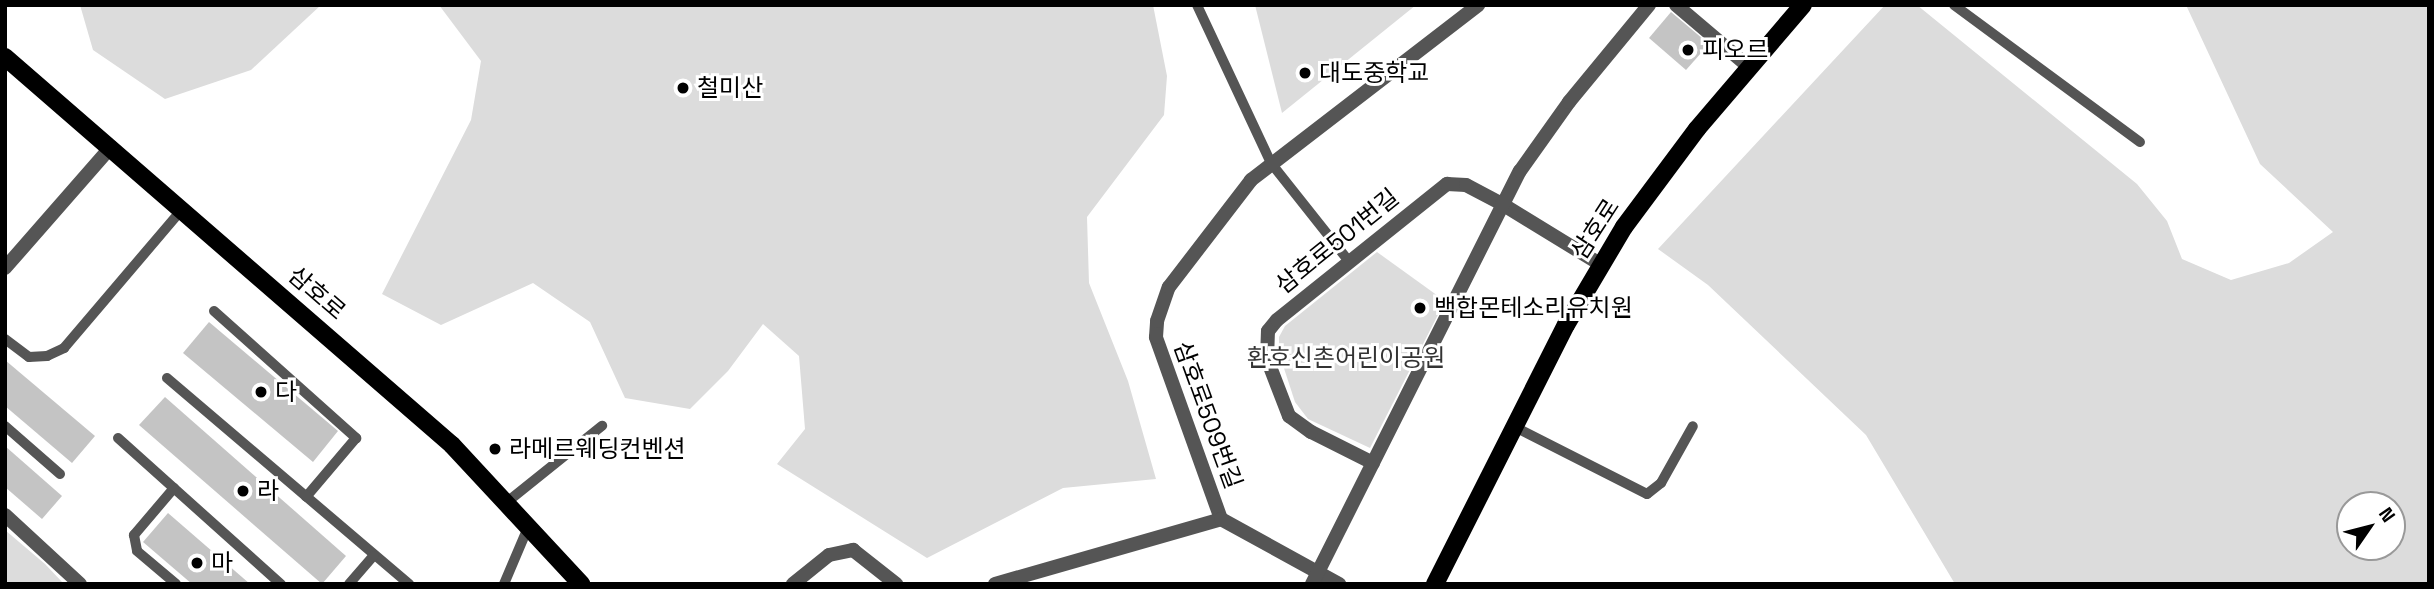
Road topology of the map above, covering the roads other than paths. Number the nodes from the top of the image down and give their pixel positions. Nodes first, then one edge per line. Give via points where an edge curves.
1 (1197, 5) edge
2 (1478, 5) edge
3 (1649, 5) edge
4 (1676, 5) edge
5 (1803, 5) edge
6 (1954, 5) edge
7 (5, 57) edge
8 (1749, 67) junction
9 (2140, 142) dead end
10 (111, 147) junction
11 (1271, 163) junction
12 (1502, 204) junction
13 (183, 208) junction
14 (1348, 260) junction
15 (1600, 264) junction
16 (5, 268) edge
17 (214, 311) dead end
18 (5, 339) edge
19 (167, 378) dead end
20 (5, 426) edge
21 (602, 426) dead end
22 (1693, 426) dead end
23 (1515, 427) junction
24 (118, 438) dead end
25 (1373, 463) junction
26 (60, 474) dead end
27 (174, 488) junction
28 (306, 497) junction
29 (507, 502) junction
30 (5, 515) edge
31 (1221, 519) junction
32 (529, 525) junction
33 (373, 556) junction
34 (1315, 578) edge
35 (1023, 580) edge
36 (80, 584) edge
37 (176, 584) edge
38 (281, 584) edge
39 (349, 584) edge
40 (409, 584) edge
41 (504, 584) edge
42 (581, 584) edge
43 (793, 584) edge
44 (896, 584) edge
45 (995, 584) edge
46 (1339, 584) edge
47 (1435, 584) edge

1 - 11 lane
2 - 11 street, 삼호로509번길
3 - 12 street via 1555,121
4 - 8 street
5 - 8 main road, 삼호로
6 - 9 lane
7 - 10 main road, 삼호로
8 - 15 main road, 삼호로 via 1659,177
10 - 13 main road, 삼호로
10 - 16 street
11 - 14 lane
11 - 31 street, 삼호로509번길 via 1233,200 1185,262 1169,287 1157,321 1161,355
12 - 14 street, 삼호로501번길 via 1466,186 1447,184
12 - 15 street, 삼호로501번길
12 - 25 street
13 - 18 lane via 64,348 47,356 29,357
13 - 29 main road, 삼호로 via 409,406
14 - 25 street, 삼호로501번길 via 1277,320 1268,331 1267,359 1283,405 1298,425
15 - 23 main road, 삼호로
17 - 28 lane via 356,438
19 - 28 lane
20 - 26 lane
21 - 29 lane
22 - 23 lane via 1661,483 1647,494
23 - 47 main road, 삼호로
24 - 27 lane
25 - 34 street
27 - 37 lane via 134,535 137,551
27 - 38 lane
28 - 33 lane
29 - 32 main road, 삼호로
30 - 36 street
31 - 34 street
31 - 35 street
32 - 41 lane
32 - 42 main road, 삼호로
33 - 39 lane
33 - 40 lane
34 - 46 street
35 - 45 street
43 - 44 street via 829,555 853,550

